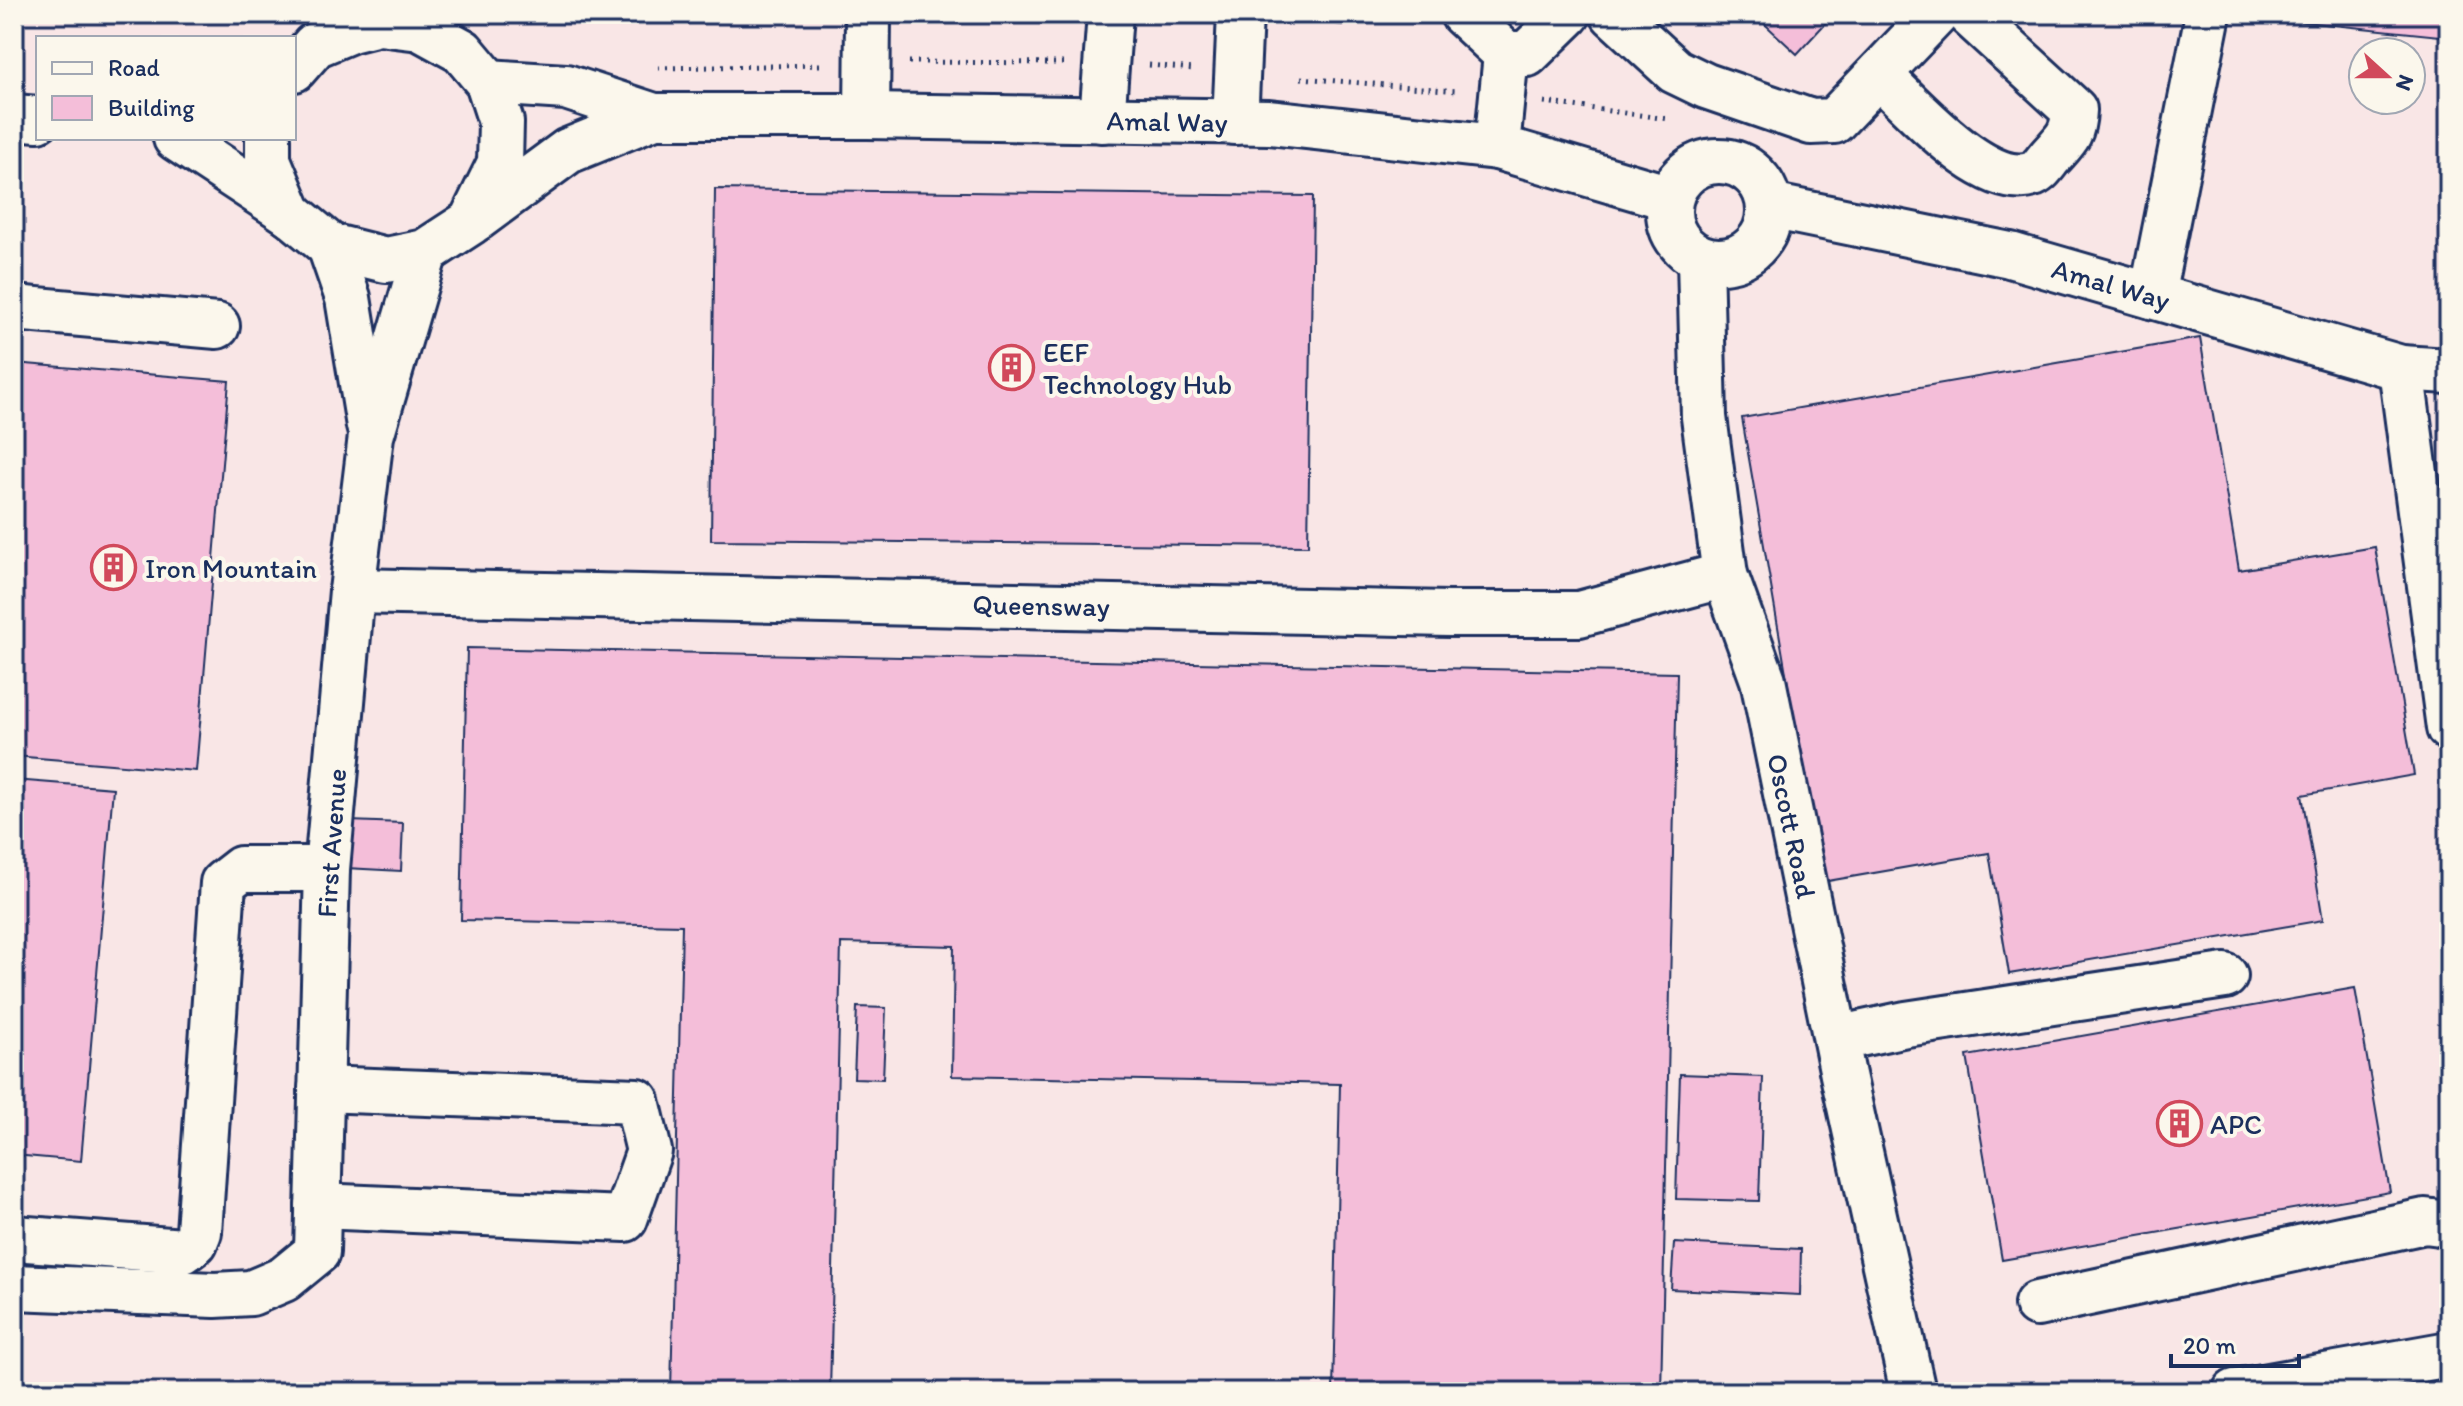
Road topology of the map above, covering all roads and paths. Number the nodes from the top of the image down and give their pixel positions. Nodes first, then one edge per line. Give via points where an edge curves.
1 (870, 14) edge
2 (1110, 14) edge
3 (1240, 14) edge
4 (1463, 14) edge
5 (1568, 14) edge
6 (1613, 14) edge
7 (1936, 14) edge
8 (1969, 14) edge
9 (2208, 14) edge
10 (360, 22) edge
11 (468, 49) edge
12 (1506, 54) junction
13 (296, 67) edge
14 (1879, 75) junction
15 (654, 116) junction
16 (867, 116) junction
17 (14, 117) edge
18 (36, 119) edge
19 (1102, 120) junction
20 (1235, 122) junction
21 (179, 140) edge
22 (268, 140) edge
23 (1497, 147) junction
24 (1670, 198) junction
25 (1770, 206) junction
26 (290, 213) junction
27 (471, 222) junction
28 (330, 246) junction
29 (425, 252) junction
30 (1700, 259) junction
31 (2152, 296) junction
32 (14, 308) edge
33 (217, 326) dead end
34 (2401, 368) junction
35 (2449, 371) edge
36 (371, 436) junction
37 (1725, 575) junction
38 (352, 591) junction
39 (2449, 728) edge
40 (327, 869) junction
41 (2225, 976) dead end
42 (1840, 1057) junction
43 (321, 1089) junction
44 (318, 1206) junction
45 (2449, 1227) edge
46 (14, 1238) edge
47 (14, 1287) edge
48 (2037, 1304) dead end
49 (2449, 1354) edge
50 (1913, 1392) edge
51 (2235, 1392) edge

1 - 16 street
2 - 19 street
3 - 20 street
4 - 12 street
5 - 12 street via 1527,54
6 - 14 street via 1675,71 1811,122 1834,121
7 - 14 street
8 - 14 street via 2074,110 2073,131 2036,173 1995,173 1972,160
9 - 31 street
10 - 11 street via 420,28
10 - 13 street via 315,45
11 - 15 street, Amal Way
11 - 27 street via 501,122 500,163
12 - 23 street
15 - 16 street, Amal Way
15 - 27 street, Amal Way via 568,151
16 - 19 street, Amal Way
17 - 18 street
19 - 20 street, Amal Way
20 - 23 street, Amal Way
21 - 26 street
22 - 26 street via 268,160
23 - 24 street, Amal Way
24 - 25 street via 1693,168 1711,161 1731,162 1750,170 1764,186
24 - 30 street via 1669,223 1680,245
25 - 30 street via 1767,232 1750,252 1726,263
25 - 31 street, Amal Way via 2010,255
26 - 28 street
27 - 29 street, Amal Way
28 - 29 street via 386,260
28 - 36 street, First Avenue via 348,298
29 - 36 street, First Avenue
30 - 37 street, Oscott Road via 1704,417
31 - 34 street, Amal Way
32 - 33 street
34 - 35 street, Amal Way
34 - 39 street
36 - 38 street, First Avenue
37 - 38 street, Queensway via 1579,614
37 - 42 street, Oscott Road via 1763,680
38 - 40 street, First Avenue
40 - 43 street, First Avenue
40 - 46 street via 241,869 223,883 195,1242 183,1251
41 - 42 street via 1906,1024
42 - 50 street, Oscott Road
43 - 44 street, First Avenue
43 - 44 street via 637,1101 649,1151 625,1219
44 - 47 street, First Avenue via 317,1252 284,1279 251,1293
45 - 48 street via 2425,1221
49 - 51 street

